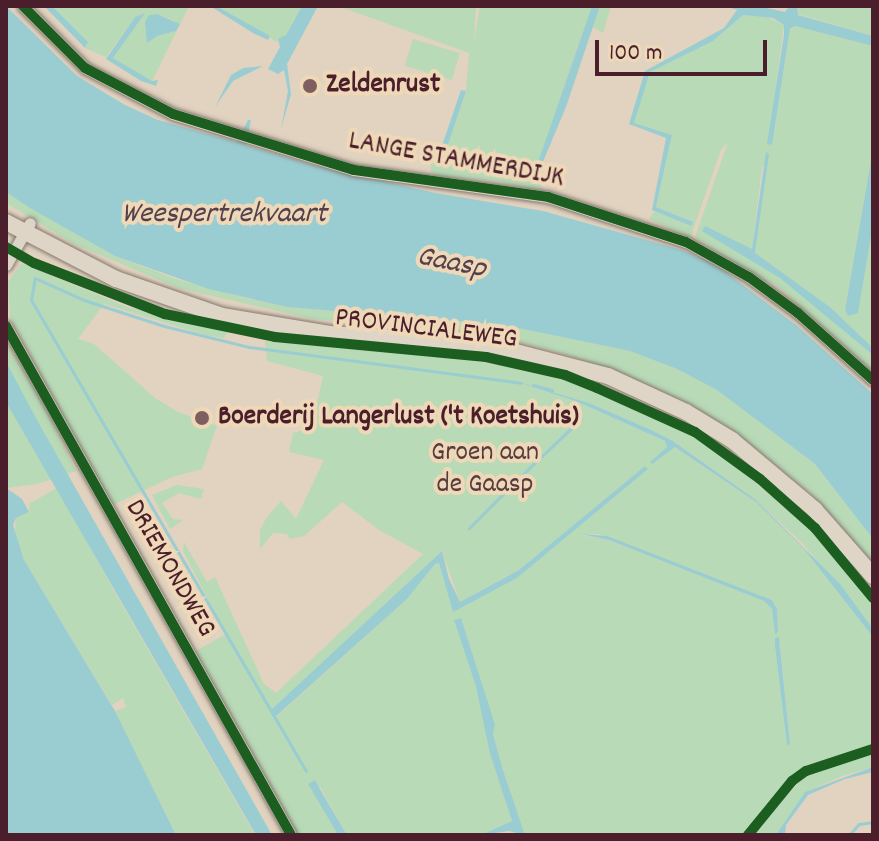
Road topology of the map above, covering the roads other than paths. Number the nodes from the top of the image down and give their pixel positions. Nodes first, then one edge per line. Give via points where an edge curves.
1 (23, 6) edge
2 (6, 209) edge
3 (6, 222) edge
4 (27, 228) junction
5 (6, 265) edge
6 (6, 326) edge
7 (873, 380) edge
8 (873, 576) edge
9 (291, 835) edge

1 - 7 street, LANGE STAMMERDIJK via 62,49 93,73 173,114 354,170 548,197 686,242 749,277 798,313
2 - 4 main road, PROVINCIALEWEG
3 - 4 main road, PROVINCIALEWEG
4 - 5 street
4 - 8 main road, PROVINCIALEWEG via 175,292 256,314 361,334 459,340 529,352 608,376 720,433 787,483
6 - 9 street, DRIEMONDWEG

